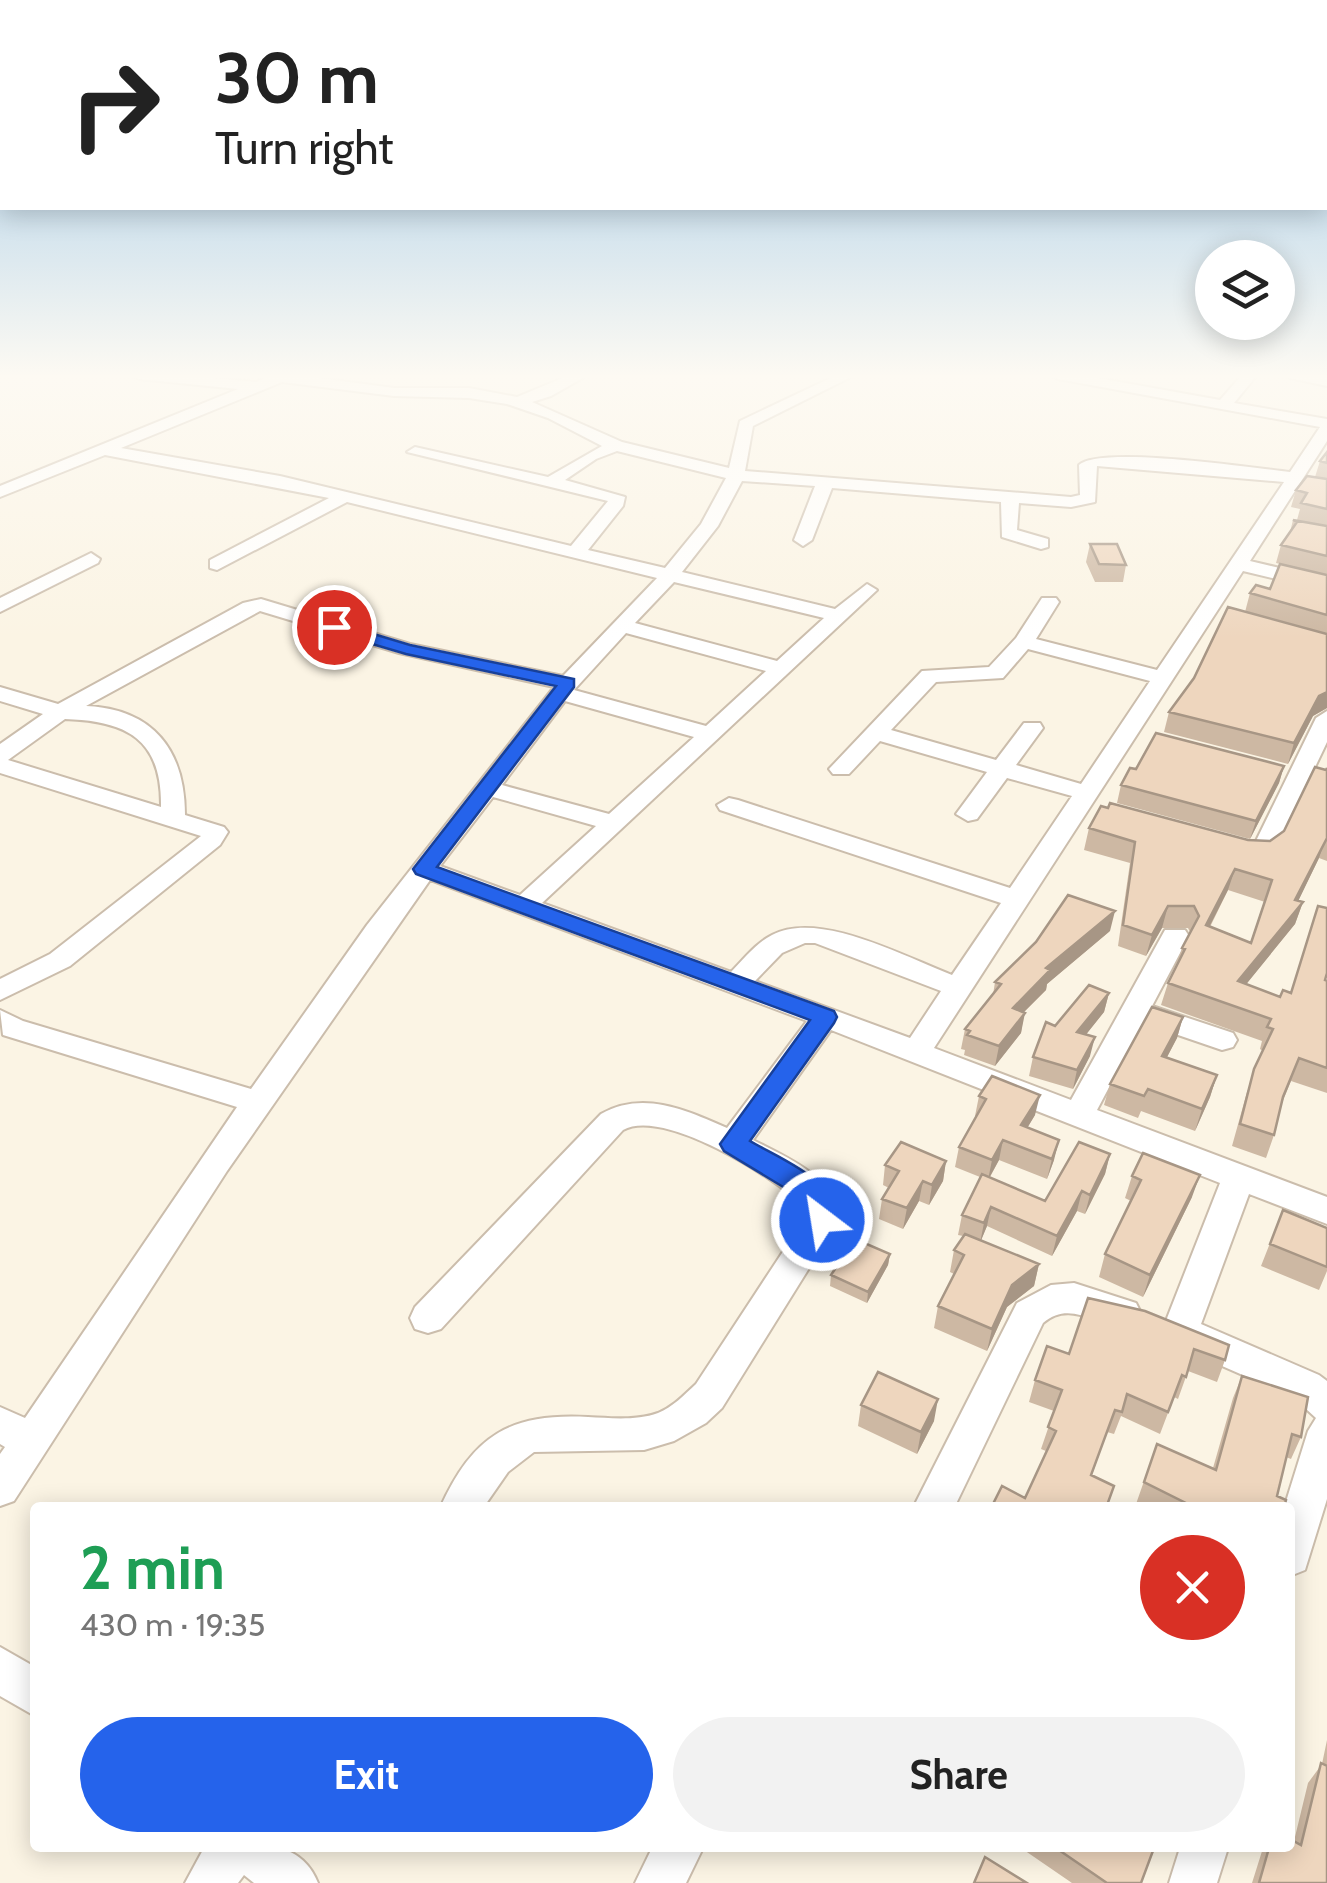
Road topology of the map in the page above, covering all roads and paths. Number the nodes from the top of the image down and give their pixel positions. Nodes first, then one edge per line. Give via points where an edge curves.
1 (74, 463) edge
2 (173, 463) edge
3 (469, 463) edge
4 (580, 463) edge
5 (686, 463) edge
6 (739, 463) edge
7 (1090, 463) edge
8 (1133, 463) edge
9 (1309, 463) edge
10 (736, 475) junction
11 (554, 480) junction
12 (1300, 482) junction
13 (825, 483) junction
14 (0, 492) edge
15 (346, 496) junction
16 (1010, 499) junction
17 (802, 540) dead end
18 (1041, 542) dead end
19 (575, 553) junction
20 (91, 559) dead end
21 (216, 564) dead end
22 (1240, 564) junction
23 (669, 576) junction
24 (1327, 586) edge
25 (867, 590) dead end
26 (1049, 602) dead end
27 (0, 606) edge
28 (1208, 611) junction
29 (839, 616) junction
30 (1233, 620) edge
31 (622, 626) junction
32 (1024, 642) junction
33 (782, 670) junction
34 (1164, 678) junction
35 (564, 688) junction
36 (0, 694) edge
37 (60, 712) junction
38 (1327, 718) edge
39 (1032, 728) dead end
40 (877, 733) junction
41 (711, 734) junction
42 (0, 755) edge
43 (0, 765) edge
44 (999, 768) junction
45 (841, 769) dead end
46 (487, 788) junction
47 (1088, 803) junction
48 (729, 805) dead end
49 (968, 814) dead end
50 (173, 817) junction
51 (614, 823) junction
52 (1207, 840) edge
53 (424, 869) junction
54 (1016, 899) junction
55 (525, 904) junction
56 (1175, 936) dead end
57 (736, 984) junction
58 (958, 988) junction
59 (0, 991) edge
60 (1135, 1010) junction
61 (825, 1017) junction
62 (0, 1020) edge
63 (1222, 1040) dead end
64 (916, 1052) junction
65 (257, 1102) junction
66 (1079, 1115) junction
67 (733, 1144) junction
68 (1239, 1177) junction
69 (1327, 1211) edge
70 (428, 1318) dead end
71 (1180, 1331) junction
72 (1327, 1405) edge
73 (1327, 1431) edge
74 (15, 1432) edge
75 (0, 1488) edge
76 (464, 1502) edge
77 (936, 1502) edge
78 (1295, 1539) edge
79 (0, 1669) edge
80 (30, 1690) edge
81 (230, 1852) edge
82 (253, 1852) edge
83 (676, 1852) edge
84 (1203, 1852) edge
85 (209, 1883) edge
86 (294, 1883) edge
87 (660, 1883) edge
88 (1193, 1883) edge

1 - 14 street
2 - 15 street
3 - 11 street
4 - 11 street
5 - 10 street
6 - 10 street
7 - 16 street via 1086,500
8 - 12 street
9 - 12 street
10 - 13 street
10 - 23 street via 722,508
11 - 19 street via 617,499
12 - 22 street
13 - 16 street
13 - 17 street
15 - 19 street
15 - 21 street
16 - 18 street via 1008,533
19 - 23 street
20 - 27 street
22 - 24 street
22 - 28 street
23 - 29 street
23 - 31 street
25 - 29 street
26 - 32 street
28 - 30 street
28 - 34 street
29 - 33 street
31 - 33 street
31 - 35 street
32 - 34 street
32 - 40 street via 994,673 930,676
33 - 41 street
34 - 47 street via 1136,735
35 - 37 street via 262,605
35 - 41 street
35 - 46 street
36 - 37 street
37 - 42 street
37 - 50 street via 109,714 148,736 173,780
38 - 52 street via 1290,775 1260,851
39 - 44 street
40 - 44 street
40 - 45 street
41 - 51 street
43 - 50 street
44 - 47 street
44 - 49 street
46 - 51 street
46 - 53 street
47 - 54 street
48 - 54 street
50 - 59 street via 212,828 214,836 60,960
51 - 55 street
53 - 55 street
53 - 65 street
54 - 58 street
55 - 57 street
56 - 60 street
57 - 58 street via 796,932
57 - 61 street
58 - 64 street
60 - 63 street
60 - 66 street
61 - 64 street
61 - 67 street
62 - 65 street
64 - 66 street
65 - 74 street
66 - 68 street
67 - 70 street via 655,1114 620,1117
67 - 76 street via 813,1192 821,1200 822,1220 708,1396 667,1430 637,1436 543,1432 520,1439 496,1456
68 - 69 street
68 - 71 street
71 - 72 street via 1306,1386
71 - 77 street via 1079,1298 1038,1304
73 - 78 street
74 - 75 street
79 - 80 street
81 - 85 street
82 - 86 street
83 - 87 street
84 - 88 street

